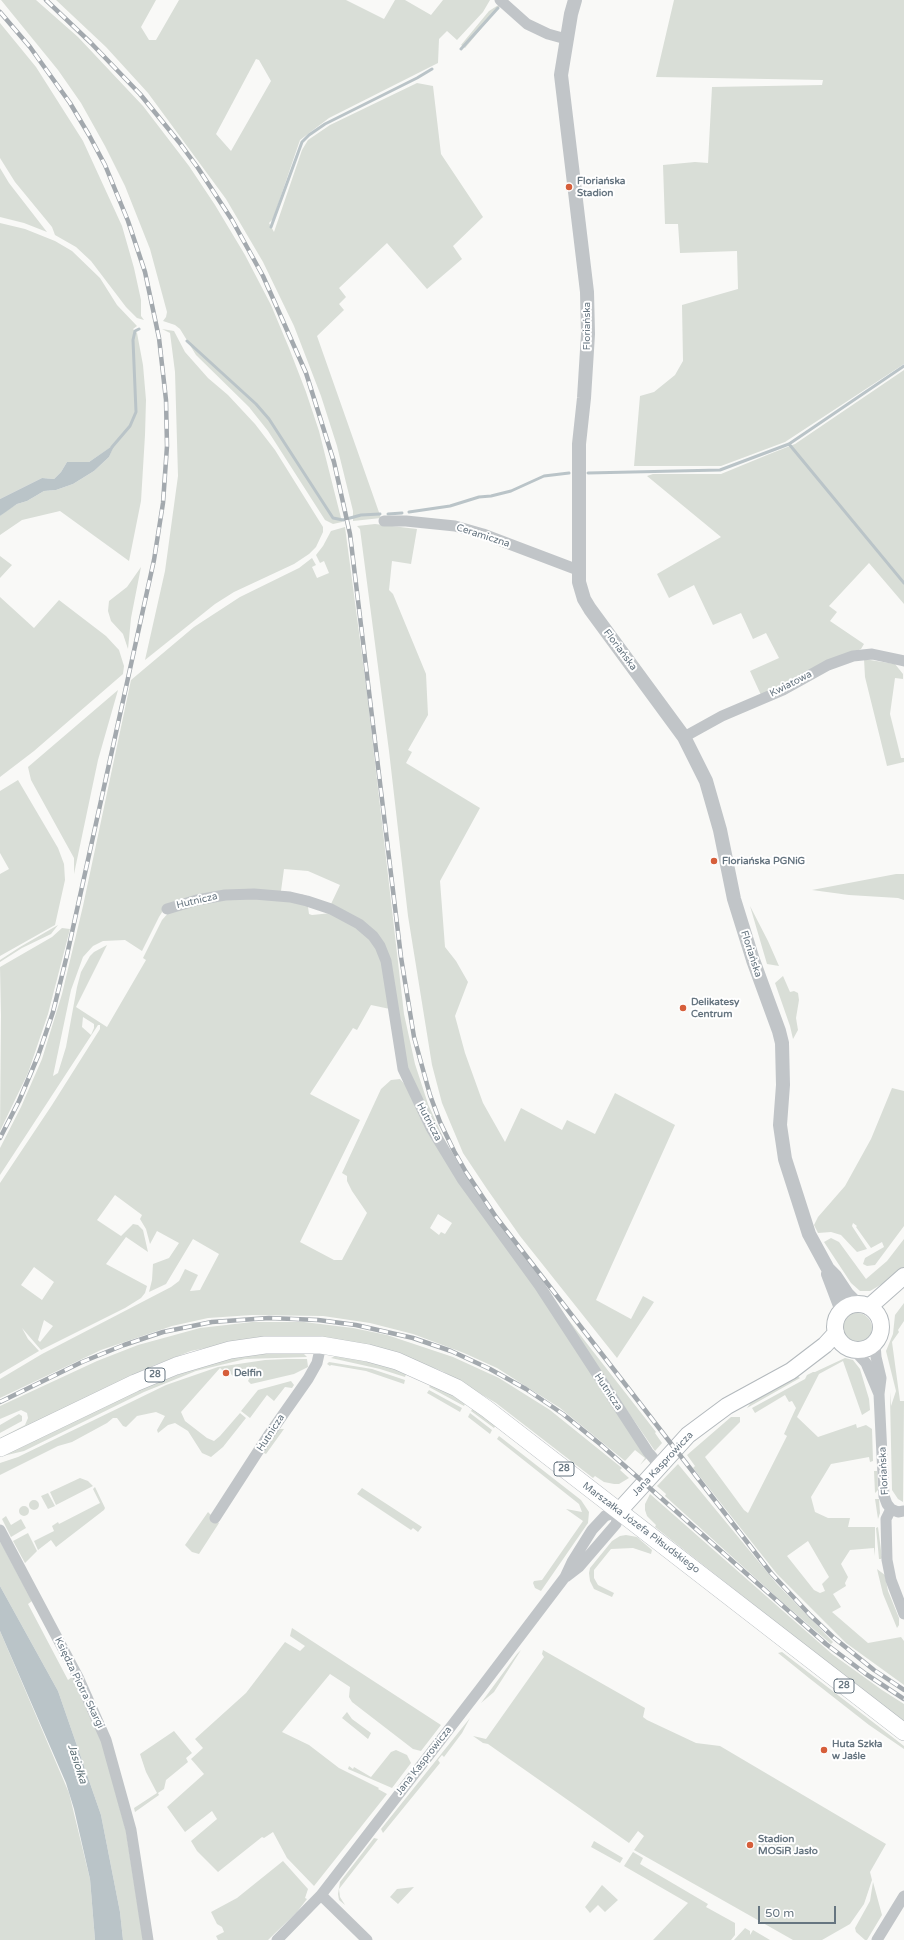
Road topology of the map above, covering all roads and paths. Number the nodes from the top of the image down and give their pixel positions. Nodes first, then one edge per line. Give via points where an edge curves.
1 (500, 0) edge
2 (575, 0) edge
3 (566, 39) junction
4 (384, 521) dead end
5 (578, 570) junction
6 (904, 661) edge
7 (684, 737) junction
8 (167, 909) dead end
9 (828, 1269) junction
10 (904, 1276) edge
11 (904, 1281) edge
12 (863, 1305) junction
13 (842, 1311) junction
14 (880, 1318) junction
15 (836, 1333) junction
16 (875, 1344) junction
17 (321, 1345) junction
18 (851, 1349) junction
19 (791, 1371) junction
20 (879, 1394) junction
21 (0, 1448) edge
22 (660, 1466) junction
23 (891, 1508) junction
24 (619, 1510) junction
25 (904, 1511) edge
26 (216, 1518) dead end
27 (0, 1530) edge
28 (904, 1614) edge
29 (904, 1732) edge
30 (321, 1895) junction
31 (904, 1896) edge
32 (148, 1940) edge
33 (277, 1940) edge
34 (367, 1940) edge
35 (877, 1940) edge

1 - 3 street via 527,24
2 - 3 street, Floriańska
3 - 5 street, Floriańska via 561,84 587,292 588,334 579,444
4 - 5 street, Ceramiczna via 406,520 455,526
5 - 7 street, Floriańska via 587,604
6 - 7 street, Kwiatowa via 872,654 853,656 828,665 783,690 722,716
7 - 9 street, Floriańska via 706,781 720,830 734,899 756,971 779,1031 782,1043 783,1085 780,1125 785,1160 809,1234
8 - 22 street, Hutnicza via 225,895 290,897 331,909 359,924 373,936 386,961 403,1069 431,1128 462,1179 539,1285 648,1452
9 - 12 street, Floriańska via 836,1276 847,1294
9 - 13 street, Floriańska
10 - 12 main road
11 - 14 main road
12 - 13 main road via 846,1307
12 - 14 main road
13 - 15 main road via 836,1321
14 - 16 main road via 880,1335
15 - 18 main road via 838,1339
15 - 19 main road, Jana Kasprowicza via 824,1346
16 - 18 main road via 866,1350
16 - 20 street, Floriańska via 881,1378
17 - 21 main road, Marszałka Józefa Piłsudskiego / 28 via 265,1345 230,1350 195,1360 135,1383
17 - 24 main road, Marszałka Józefa Piłsudskiego / 28 via 368,1352 397,1361 457,1388
17 - 26 street, Hutnicza via 317,1363 308,1379
18 - 19 main road, Jana Kasprowicza via 835,1352
18 - 20 street, Floriańska via 866,1363
19 - 22 main road, Jana Kasprowicza via 710,1418 688,1435
20 - 23 street, Floriańska via 884,1496
22 - 24 main road, Jana Kasprowicza
23 - 25 street via 898,1512
23 - 28 street, Floriańska via 886,1519 887,1560
24 - 29 main road, Marszałka Józefa Piłsudskiego / 28
24 - 30 street, Jana Kasprowicza via 616,1524 579,1567 565,1577
27 - 32 street, Księdza Piotra Skargi via 78,1677 106,1740 131,1830
30 - 33 street, Jana Kasprowicza
30 - 34 street
31 - 35 street

